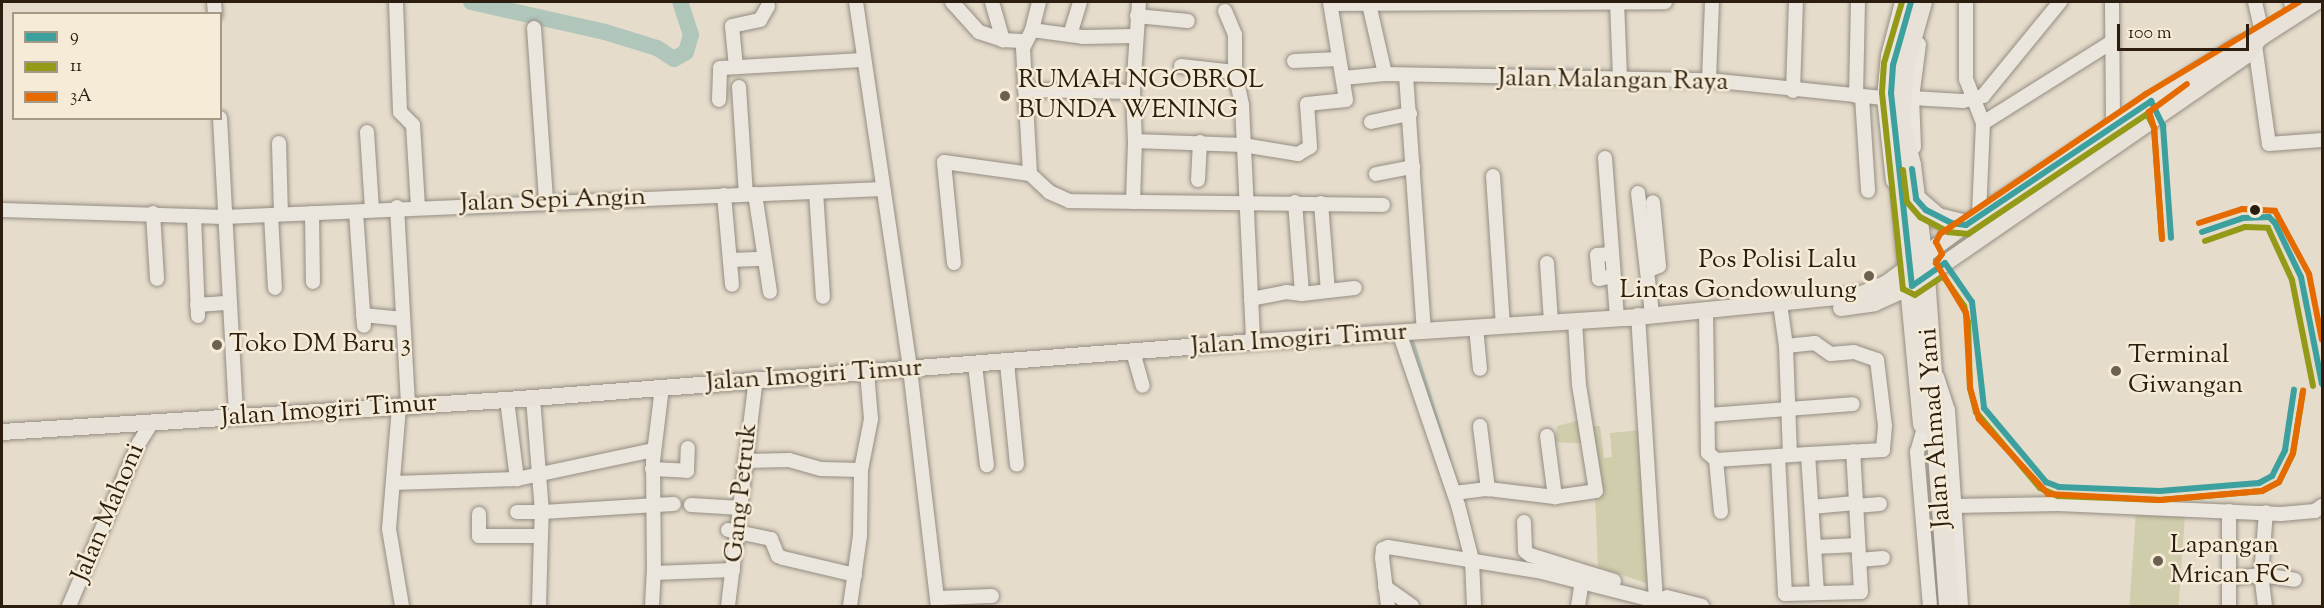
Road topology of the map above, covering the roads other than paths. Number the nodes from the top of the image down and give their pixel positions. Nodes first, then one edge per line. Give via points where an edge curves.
1 (396, 2) edge
2 (856, 2) edge
3 (952, 2) edge
4 (992, 2) edge
5 (1040, 2) edge
6 (1080, 2) edge
7 (1140, 2) edge
8 (1665, 2) edge
9 (1712, 2) edge
10 (1796, 2) edge
11 (1858, 2) edge
12 (1902, 2) edge
13 (1911, 2) edge
14 (1922, 2) edge
15 (1931, 2) edge
16 (1966, 2) edge
17 (2060, 2) edge
18 (2112, 2) edge
19 (2255, 2) edge
20 (2316, 2) edge
21 (1331, 3) edge
22 (1386, 3) edge
23 (1617, 3) edge
24 (1369, 4) junction
25 (768, 6) dead end
26 (2292, 8) edge
27 (1225, 11) dead end
28 (1137, 16) junction
29 (1188, 21) dead end
30 (534, 28) dead end
31 (1070, 35) junction
32 (1029, 36) junction
33 (1135, 36) junction
34 (1003, 40) junction
35 (2260, 40) junction
36 (2110, 43) junction
37 (1339, 58) junction
38 (864, 60) junction
39 (1294, 61) dead end
40 (1181, 66) dead end
41 (736, 67) junction
42 (1235, 72) junction
43 (1385, 74) junction
44 (1406, 75) junction
45 (1620, 77) junction
46 (1343, 78) junction
47 (1709, 80) junction
48 (739, 87) dead end
49 (1025, 90) junction
50 (1793, 90) junction
51 (1133, 92) junction
52 (1859, 97) junction
53 (1884, 98) junction
54 (1912, 98) junction
55 (1975, 99) junction
56 (719, 100) dead end
57 (1410, 114) junction
58 (220, 120) edge
59 (1371, 122) dead end
60 (1983, 123) junction
61 (2113, 128) junction
62 (367, 132) dead end
63 (2322, 140) edge
64 (1135, 141) junction
65 (1200, 142) junction
66 (279, 143) dead end
67 (1243, 145) junction
68 (1605, 158) dead end
69 (1911, 165) junction
70 (1413, 166) junction
71 (1030, 174) junction
72 (1376, 174) dead end
73 (1493, 176) dead end
74 (1198, 180) dead end
75 (883, 189) junction
76 (1868, 190) dead end
77 (816, 192) junction
78 (1638, 193) dead end
79 (750, 194) junction
80 (724, 195) junction
81 (546, 201) junction
82 (1133, 202) junction
83 (1244, 202) junction
84 (1295, 202) junction
85 (1653, 202) dead end
86 (1321, 203) junction
87 (1383, 205) dead end
88 (1910, 205) junction
89 (418, 206) junction
90 (397, 207) junction
91 (372, 209) junction
92 (2, 210) edge
93 (356, 212) junction
94 (153, 213) junction
95 (312, 213) junction
96 (276, 215) junction
97 (194, 216) junction
98 (224, 217) junction
99 (1973, 220) junction
100 (764, 259) junction
101 (730, 260) junction
102 (954, 263) dead end
103 (1547, 263) dead end
104 (1647, 271) junction
105 (1917, 272) junction
106 (157, 279) dead end
107 (313, 282) dead end
108 (732, 285) dead end
109 (275, 288) dead end
110 (1355, 288) dead end
111 (1328, 291) junction
112 (770, 292) dead end
113 (1302, 294) junction
114 (824, 297) dead end
115 (1251, 298) junction
116 (229, 303) junction
117 (1780, 309) junction
118 (1707, 314) junction
119 (1634, 317) junction
120 (404, 319) junction
121 (1575, 321) junction
122 (1551, 322) junction
123 (1503, 325) junction
124 (1476, 327) junction
125 (1413, 331) junction
126 (1253, 342) junction
127 (1786, 346) junction
128 (1133, 352) junction
129 (1007, 363) junction
130 (975, 365) junction
131 (910, 369) junction
132 (1480, 369) dead end
133 (867, 372) junction
134 (1937, 375) junction
135 (756, 379) junction
136 (1143, 386) dead end
137 (662, 387) junction
138 (533, 398) junction
139 (507, 400) junction
140 (1853, 404) dead end
141 (403, 406) junction
142 (1789, 409) junction
143 (1708, 415) junction
144 (236, 417) junction
145 (152, 422) junction
146 (1480, 426) dead end
147 (1924, 428) junction
148 (2, 432) edge
149 (1547, 436) dead end
150 (688, 448) dead end
151 (653, 450) junction
152 (1852, 452) junction
153 (1808, 454) junction
154 (1784, 456) junction
155 (1716, 460) junction
156 (745, 461) junction
157 (987, 465) dead end
158 (1017, 465) dead end
159 (652, 469) junction
160 (861, 470) junction
161 (540, 475) junction
162 (517, 478) junction
163 (393, 483) junction
164 (1488, 489) junction
165 (1454, 493) junction
166 (1555, 497) junction
167 (674, 504) dead end
168 (1856, 504) junction
169 (1880, 504) dead end
170 (653, 505) junction
171 (691, 505) dead end
172 (1954, 506) junction
173 (2322, 506) edge
174 (1812, 507) junction
175 (741, 508) junction
176 (2229, 511) junction
177 (517, 512) dead end
178 (542, 512) junction
179 (1721, 512) dead end
180 (2266, 513) junction
181 (479, 514) dead end
182 (1524, 522) dead end
183 (734, 531) junction
184 (541, 536) junction
185 (1858, 545) junction
186 (1814, 547) junction
187 (1938, 548) junction
188 (1883, 558) dead end
189 (1472, 560) junction
190 (1859, 560) junction
191 (1541, 566) junction
192 (733, 570) junction
193 (654, 573) junction
194 (855, 575) junction
195 (2261, 575) junction
196 (2228, 578) junction
197 (1586, 579) junction
198 (2295, 580) dead end
199 (1385, 587) junction
200 (1861, 592) junction
201 (1816, 593) junction
202 (1630, 594) edge
203 (992, 597) dead end
204 (1657, 597) junction
205 (938, 602) edge
206 (69, 606) edge
207 (402, 606) edge
208 (539, 606) edge
209 (652, 606) edge
210 (728, 606) edge
211 (850, 606) edge
212 (1388, 606) edge
213 (1412, 606) edge
214 (1460, 606) edge
215 (1474, 606) edge
216 (1578, 606) edge
217 (1675, 606) edge
218 (1702, 606) edge
219 (1863, 606) edge
220 (1930, 606) edge
221 (1938, 606) edge
222 (1949, 606) edge
223 (1961, 606) edge
224 (2229, 606) edge
225 (2265, 606) edge

1 - 89 street via 400,112 413,125
2 - 38 street
3 - 34 street via 979,32
4 - 34 street
5 - 32 street
6 - 31 street
7 - 28 street
8 - 23 street
9 - 47 street
10 - 50 street
11 - 52 street
12 - 53 street via 1888,57
13 - 88 highway, Jalan Ahmad Yani via 1893,65 1891,93
14 - 69 highway, Jalan Ahmad Yani via 1901,87 1900,121
15 - 54 street via 1918,48
16 - 55 street via 1966,79
17 - 55 street via 1983,96
18 - 36 street
19 - 35 street
20 - 26 main road, Jalan Imogiri Timur
21 - 24 street
21 - 37 street
22 - 23 street
22 - 24 street
23 - 45 street
24 - 43 street
25 - 41 street via 760,20 732,26
26 - 35 main road, Jalan Imogiri Timur
27 - 42 street via 1235,34
28 - 29 street
28 - 33 street
30 - 81 street
31 - 32 street
31 - 33 street
32 - 34 street
32 - 49 street
33 - 51 street
35 - 61 main road, Jalan Imogiri Timur via 2238,46
35 - 63 street via 2269,144
35 - 105 main road, Jalan Imogiri Timur via 2247,55
36 - 60 street
36 - 61 street
37 - 39 street
37 - 46 street
38 - 41 street
38 - 75 street
40 - 42 street
41 - 56 street via 719,70
42 - 67 street via 1241,95
43 - 44 street, Jalan Malangan Raya
43 - 46 street, Jalan Malangan Raya
44 - 45 street, Jalan Malangan Raya
44 - 57 street
45 - 47 street, Jalan Malangan Raya
46 - 67 street via 1344,102 1307,104 1309,150 1298,154
47 - 50 street, Jalan Malangan Raya
48 - 79 street
49 - 51 street
49 - 71 street
50 - 52 street, Jalan Malangan Raya
51 - 64 street
52 - 53 street, Jalan Malangan Raya
52 - 76 street
53 - 88 street via 1893,184
54 - 55 street
54 - 69 street
55 - 60 street
57 - 59 street
57 - 70 street
58 - 98 street
60 - 99 street
61 - 99 main road, Jalan Imogiri Timur
62 - 91 street
64 - 65 street
64 - 82 street
65 - 67 street
65 - 74 street
66 - 96 street
67 - 83 street
68 - 119 street via 1613,276
69 - 88 highway, Jalan Ahmad Yani
70 - 72 street
70 - 125 street
71 - 82 street via 1049,192 1069,201
71 - 102 street via 943,162
73 - 123 street
75 - 77 street, Jalan Sepi Angin
75 - 131 street
77 - 79 street, Jalan Sepi Angin
77 - 114 street
78 - 104 street
79 - 80 street, Jalan Sepi Angin
79 - 100 street
80 - 81 street, Jalan Sepi Angin
80 - 101 street
81 - 89 street, Jalan Sepi Angin
82 - 83 street
83 - 84 street
83 - 115 street
84 - 86 street
84 - 113 street
85 - 104 street via 1659,266
86 - 87 street
86 - 111 street
88 - 99 highway via 1938,218
88 - 105 highway, Jalan Ahmad Yani
89 - 90 street, Jalan Sepi Angin
90 - 91 street, Jalan Sepi Angin
90 - 120 street
91 - 93 street, Jalan Sepi Angin
92 - 94 street, Jalan Sepi Angin
93 - 95 street, Jalan Sepi Angin
93 - 120 street via 363,320
94 - 97 street, Jalan Sepi Angin
94 - 106 street
95 - 96 street, Jalan Sepi Angin
95 - 107 street
96 - 98 street, Jalan Sepi Angin
96 - 109 street
97 - 98 street, Jalan Sepi Angin
97 - 116 street via 197,311
98 - 116 street
99 - 105 main road, Jalan Imogiri Timur
100 - 101 street
100 - 112 street
101 - 108 street
103 - 122 street
104 - 119 street
105 - 117 main road, Jalan Imogiri Timur via 1869,305
105 - 134 highway, Jalan Ahmad Yani
105 - 147 highway, Jalan Ahmad Yani
110 - 111 street
111 - 113 street
113 - 115 street via 1286,292
115 - 126 street
116 - 144 street
117 - 118 main road, Jalan Imogiri Timur
117 - 127 street
118 - 119 main road, Jalan Imogiri Timur
118 - 143 street
119 - 121 main road, Jalan Imogiri Timur
119 - 204 street
120 - 141 street
121 - 122 main road, Jalan Imogiri Timur
121 - 166 street via 1579,385 1596,491
122 - 123 main road, Jalan Imogiri Timur
123 - 124 main road, Jalan Imogiri Timur
124 - 125 main road, Jalan Imogiri Timur
124 - 132 street
125 - 126 main road, Jalan Imogiri Timur
125 - 165 street
126 - 128 main road, Jalan Imogiri Timur
127 - 142 street
127 - 152 street via 1815,343 1831,354 1854,352 1877,360 1885,426 1883,450
128 - 129 main road, Jalan Imogiri Timur
128 - 136 street
129 - 130 main road, Jalan Imogiri Timur
129 - 158 street
130 - 131 main road, Jalan Imogiri Timur
130 - 157 street
131 - 133 main road, Jalan Imogiri Timur
131 - 205 street
133 - 135 main road, Jalan Imogiri Timur
133 - 160 street via 871,418
134 - 172 street via 1948,410
134 - 187 highway, Jalan Ahmad Yani
135 - 137 main road, Jalan Imogiri Timur
135 - 156 street, Gang Petruk
137 - 138 main road, Jalan Imogiri Timur
137 - 151 street
138 - 139 main road, Jalan Imogiri Timur
138 - 161 street
139 - 141 main road, Jalan Imogiri Timur
139 - 162 street
140 - 142 street
141 - 144 main road, Jalan Imogiri Timur
141 - 163 street
142 - 143 street
142 - 154 street
143 - 155 street via 1708,453
144 - 145 main road, Jalan Imogiri Timur
145 - 148 main road, Jalan Imogiri Timur
145 - 206 street, Jalan Mahoni
146 - 164 street
147 - 187 highway, Jalan Ahmad Yani
147 - 220 street via 1917,452
149 - 166 street
150 - 159 street via 687,471
151 - 159 street
151 - 161 street
152 - 153 street
152 - 168 street
153 - 154 street
153 - 174 street
154 - 155 street
154 - 201 street via 1785,594
155 - 179 street
156 - 160 street via 789,460 821,468
156 - 175 street, Gang Petruk
159 - 170 street
160 - 194 street
161 - 162 street
161 - 178 street
162 - 163 street
163 - 207 street via 389,529
164 - 165 street
164 - 166 street
165 - 189 street
167 - 170 street
168 - 169 street
168 - 174 street
168 - 185 street
170 - 178 street
170 - 193 street
171 - 175 street
172 - 176 street via 2058,504
172 - 223 street
173 - 180 street via 2306,512
174 - 186 street
175 - 183 street, Gang Petruk
176 - 180 street
176 - 196 street
177 - 178 street
178 - 184 street
180 - 195 street
181 - 184 street via 479,536
182 - 191 street via 1525,551
183 - 192 street, Gang Petruk
183 - 194 street via 771,538 778,556 783,558
184 - 208 street
185 - 186 street
185 - 190 street
186 - 201 street
187 - 221 highway, Jalan Ahmad Yani
187 - 222 highway, Jalan Ahmad Yani
188 - 190 street
189 - 191 street
189 - 199 street via 1429,550 1385,548
189 - 215 street
190 - 200 street
191 - 197 street
192 - 193 street
192 - 210 street, Gang Petruk
193 - 209 street
194 - 211 street
195 - 196 street
195 - 198 street
195 - 225 street
196 - 224 street
197 - 202 street
197 - 216 street
199 - 212 street
199 - 213 street
200 - 201 street
200 - 219 street
202 - 204 street
203 - 205 street
204 - 217 street
204 - 218 street
214 - 215 street

